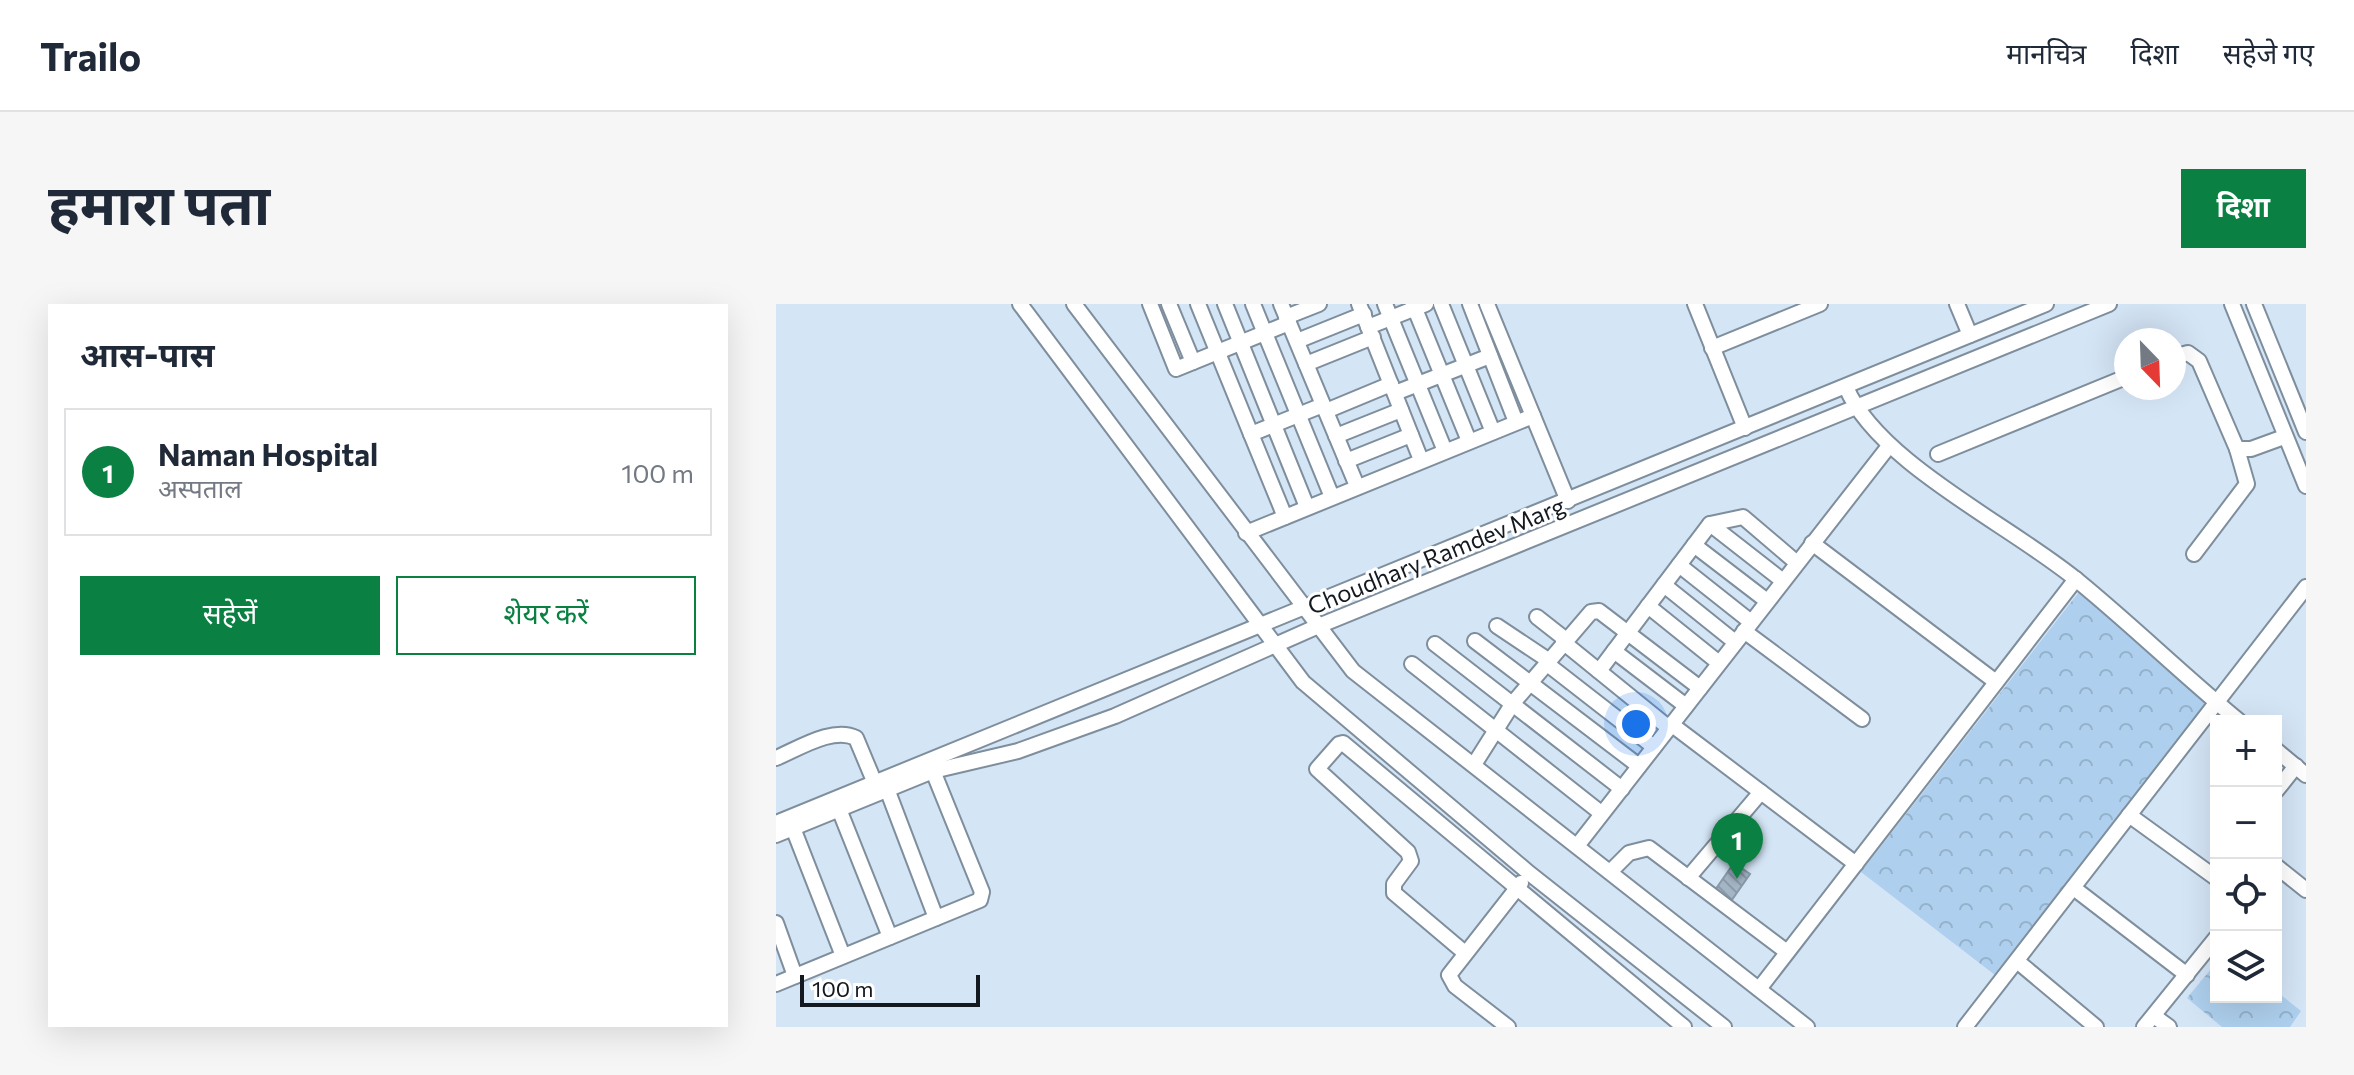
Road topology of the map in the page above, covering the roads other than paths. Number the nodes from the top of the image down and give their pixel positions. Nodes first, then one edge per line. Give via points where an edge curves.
1 (1020, 304) edge
2 (1074, 304) edge
3 (1150, 304) edge
4 (1169, 304) edge
5 (1198, 304) edge
6 (1225, 304) edge
7 (1253, 304) edge
8 (1319, 304) edge
9 (1441, 304) edge
10 (1470, 304) edge
11 (1487, 304) edge
12 (1695, 304) edge
13 (1820, 304) edge
14 (1957, 304) edge
15 (2046, 304) edge
16 (2109, 304) edge
17 (2232, 304) edge
18 (2254, 304) edge
19 (1418, 305) edge
20 (1388, 311) edge
21 (1286, 314) edge
22 (1366, 321) edge
23 (1265, 333) junction
24 (1970, 335) junction
25 (1297, 341) junction
26 (1240, 343) junction
27 (1712, 348) junction
28 (1217, 352) junction
29 (2186, 354) edge
30 (1490, 356) junction
31 (1193, 362) junction
32 (1306, 364) junction
33 (1466, 365) junction
34 (1442, 374) junction
35 (2114, 382) edge
36 (1418, 384) junction
37 (1846, 387) junction
38 (1393, 389) junction
39 (1855, 407) junction
40 (1324, 408) junction
41 (1401, 410) junction
42 (1298, 415) junction
43 (1533, 416) junction
44 (1516, 422) junction
45 (1274, 425) junction
46 (1745, 428) junction
47 (1493, 432) junction
48 (2306, 432) edge
49 (1251, 434) junction
50 (1411, 435) junction
51 (1336, 436) junction
52 (2284, 437) junction
53 (1469, 441) junction
54 (1889, 446) junction
55 (2237, 449) junction
56 (1445, 451) junction
57 (1938, 454) dead end
58 (1421, 460) junction
59 (1346, 461) junction
60 (1357, 486) junction
61 (2306, 486) edge
62 (1332, 497) junction
63 (1568, 501) junction
64 (1307, 507) junction
65 (1285, 517) junction
66 (1710, 524) junction
67 (1246, 533) junction
68 (1812, 543) junction
69 (1694, 545) junction
70 (2194, 554) dead end
71 (1797, 563) junction
72 (1679, 565) junction
73 (2076, 579) junction
74 (1783, 581) junction
75 (1664, 585) junction
76 (2306, 587) edge
77 (1767, 601) junction
78 (1648, 606) junction
79 (1303, 608) junction
80 (1537, 617) dead end
81 (1261, 626) junction
82 (1497, 626) dead end
83 (1316, 627) junction
84 (1630, 632) junction
85 (1743, 632) junction
86 (1564, 640) junction
87 (1475, 641) dead end
88 (1435, 644) dead end
89 (1276, 646) junction
90 (1614, 651) junction
91 (1547, 662) junction
92 (1719, 663) junction
93 (1412, 664) dead end
94 (1599, 671) junction
95 (1996, 682) junction
96 (1529, 683) junction
97 (1700, 688) junction
98 (1513, 703) junction
99 (2217, 703) junction
100 (1686, 706) junction
101 (2232, 715) edge
102 (1862, 719) dead end
103 (1670, 726) junction
104 (1496, 729) junction
105 (1654, 747) junction
106 (2282, 755) edge
107 (776, 758) edge
108 (1475, 763) junction
109 (1639, 766) junction
110 (2301, 770) edge
111 (933, 771) junction
112 (881, 785) junction
113 (2281, 787) edge
114 (1622, 789) junction
115 (1761, 792) junction
116 (839, 809) junction
117 (1601, 813) junction
118 (2129, 815) junction
119 (776, 823) edge
120 (793, 828) junction
121 (776, 835) edge
122 (1577, 846) junction
123 (1856, 864) junction
124 (2210, 869) edge
125 (2282, 871) edge
126 (1610, 872) junction
127 (1529, 873) junction
128 (1688, 878) junction
129 (1516, 889) junction
130 (2075, 889) junction
131 (2306, 890) edge
132 (936, 918) junction
133 (776, 923) edge
134 (890, 937) junction
135 (2210, 946) edge
136 (1787, 952) junction
137 (1465, 953) junction
138 (843, 956) junction
139 (2017, 961) junction
140 (2187, 975) junction
141 (795, 976) junction
142 (776, 984) edge
143 (1759, 989) junction
144 (2149, 1021) edge
145 (1508, 1027) edge
146 (1684, 1027) edge
147 (1724, 1027) edge
148 (1807, 1027) edge
149 (1965, 1027) edge
150 (2096, 1027) edge
151 (2169, 1027) edge

1 - 81 street
2 - 67 street
3 - 31 street via 1176,369
4 - 31 street
5 - 28 street
6 - 26 street
7 - 23 street
8 - 21 street
9 - 33 street
10 - 30 street
11 - 43 street
12 - 27 street
13 - 27 street
14 - 24 street
15 - 24 street
16 - 39 street, Choudhary Ramdev Marg
17 - 52 street
18 - 48 street
19 - 20 street
19 - 34 street
20 - 22 street
20 - 36 street
21 - 23 street
21 - 25 street
22 - 25 street
22 - 32 street
22 - 38 street
23 - 26 street
23 - 42 street
24 - 37 street
25 - 32 street
26 - 28 street
26 - 45 street
27 - 46 street
28 - 31 street
28 - 49 street
29 - 55 street via 2199,361
30 - 33 street
30 - 44 street
32 - 40 street
33 - 34 street
33 - 47 street
34 - 36 street
34 - 53 street
35 - 57 street
36 - 38 street
36 - 56 street
37 - 39 street
37 - 46 street
38 - 40 street
38 - 41 street
39 - 54 street
39 - 83 street, Choudhary Ramdev Marg
40 - 42 street
40 - 51 street
41 - 50 street
41 - 51 street
42 - 45 street
42 - 62 street
43 - 44 street
43 - 63 street
44 - 47 street
45 - 49 street
45 - 64 street
46 - 63 street
47 - 53 street
49 - 65 street
50 - 58 street
50 - 59 street
51 - 59 street
52 - 55 street
52 - 61 street
53 - 56 street
54 - 68 street
54 - 73 street
55 - 70 street via 2246,476 2244,490
56 - 58 street
58 - 60 street
59 - 60 street
60 - 62 street
62 - 64 street
63 - 79 street
64 - 65 street
65 - 67 street
66 - 69 street
66 - 71 street via 1743,517
66 - 74 street
67 - 79 street
68 - 71 street
68 - 95 street
69 - 72 street
69 - 77 street
71 - 74 street
72 - 75 street
72 - 85 street
73 - 95 street
73 - 99 street
74 - 77 street
75 - 78 street
75 - 85 street
76 - 99 street
77 - 85 street
78 - 84 street
78 - 92 street
79 - 81 street
79 - 83 street
80 - 86 street
81 - 89 street
81 - 112 street
82 - 91 street
83 - 89 street, Choudhary Ramdev Marg
83 - 108 street via 1353,671
84 - 86 street via 1599,611 1582,618
84 - 90 street
84 - 97 street
85 - 92 street
85 - 102 street
86 - 91 street
86 - 94 street
87 - 96 street
88 - 98 street
89 - 111 street, Choudhary Ramdev Marg via 1060,736
89 - 127 street via 1303,682
90 - 94 street
90 - 100 street
91 - 96 street
91 - 105 street
92 - 97 street
93 - 104 street
94 - 103 street
95 - 123 street
96 - 98 street
96 - 109 street
97 - 100 street
98 - 104 street
98 - 114 street
99 - 101 street
99 - 118 street
100 - 103 street
103 - 105 street
103 - 115 street
104 - 108 street
104 - 117 street
105 - 109 street
106 - 110 street
107 - 112 street via 848,734 856,738
108 - 122 street
109 - 114 street
110 - 113 street
111 - 112 street, Choudhary Ramdev Marg
111 - 132 street via 982,892 980,900
112 - 116 street, Choudhary Ramdev Marg
112 - 119 street
112 - 132 street
114 - 117 street
115 - 123 street
115 - 128 street
116 - 120 street, Choudhary Ramdev Marg
116 - 134 street
117 - 122 street
118 - 124 street
118 - 130 street
120 - 121 street, Choudhary Ramdev Marg
120 - 138 street
122 - 126 street
123 - 136 street
125 - 131 street
126 - 128 street via 1629,853 1649,848
126 - 143 street
127 - 129 street
127 - 147 street
128 - 136 street
129 - 137 street
129 - 137 street via 1343,743 1318,766 1410,854 1394,893
129 - 146 street
130 - 139 street
130 - 140 street
132 - 134 street
133 - 141 street
134 - 138 street
135 - 140 street
136 - 143 street
137 - 145 street via 1450,973 1451,981
138 - 141 street
139 - 149 street
139 - 150 street
140 - 144 street
141 - 142 street
143 - 148 street
144 - 151 street

